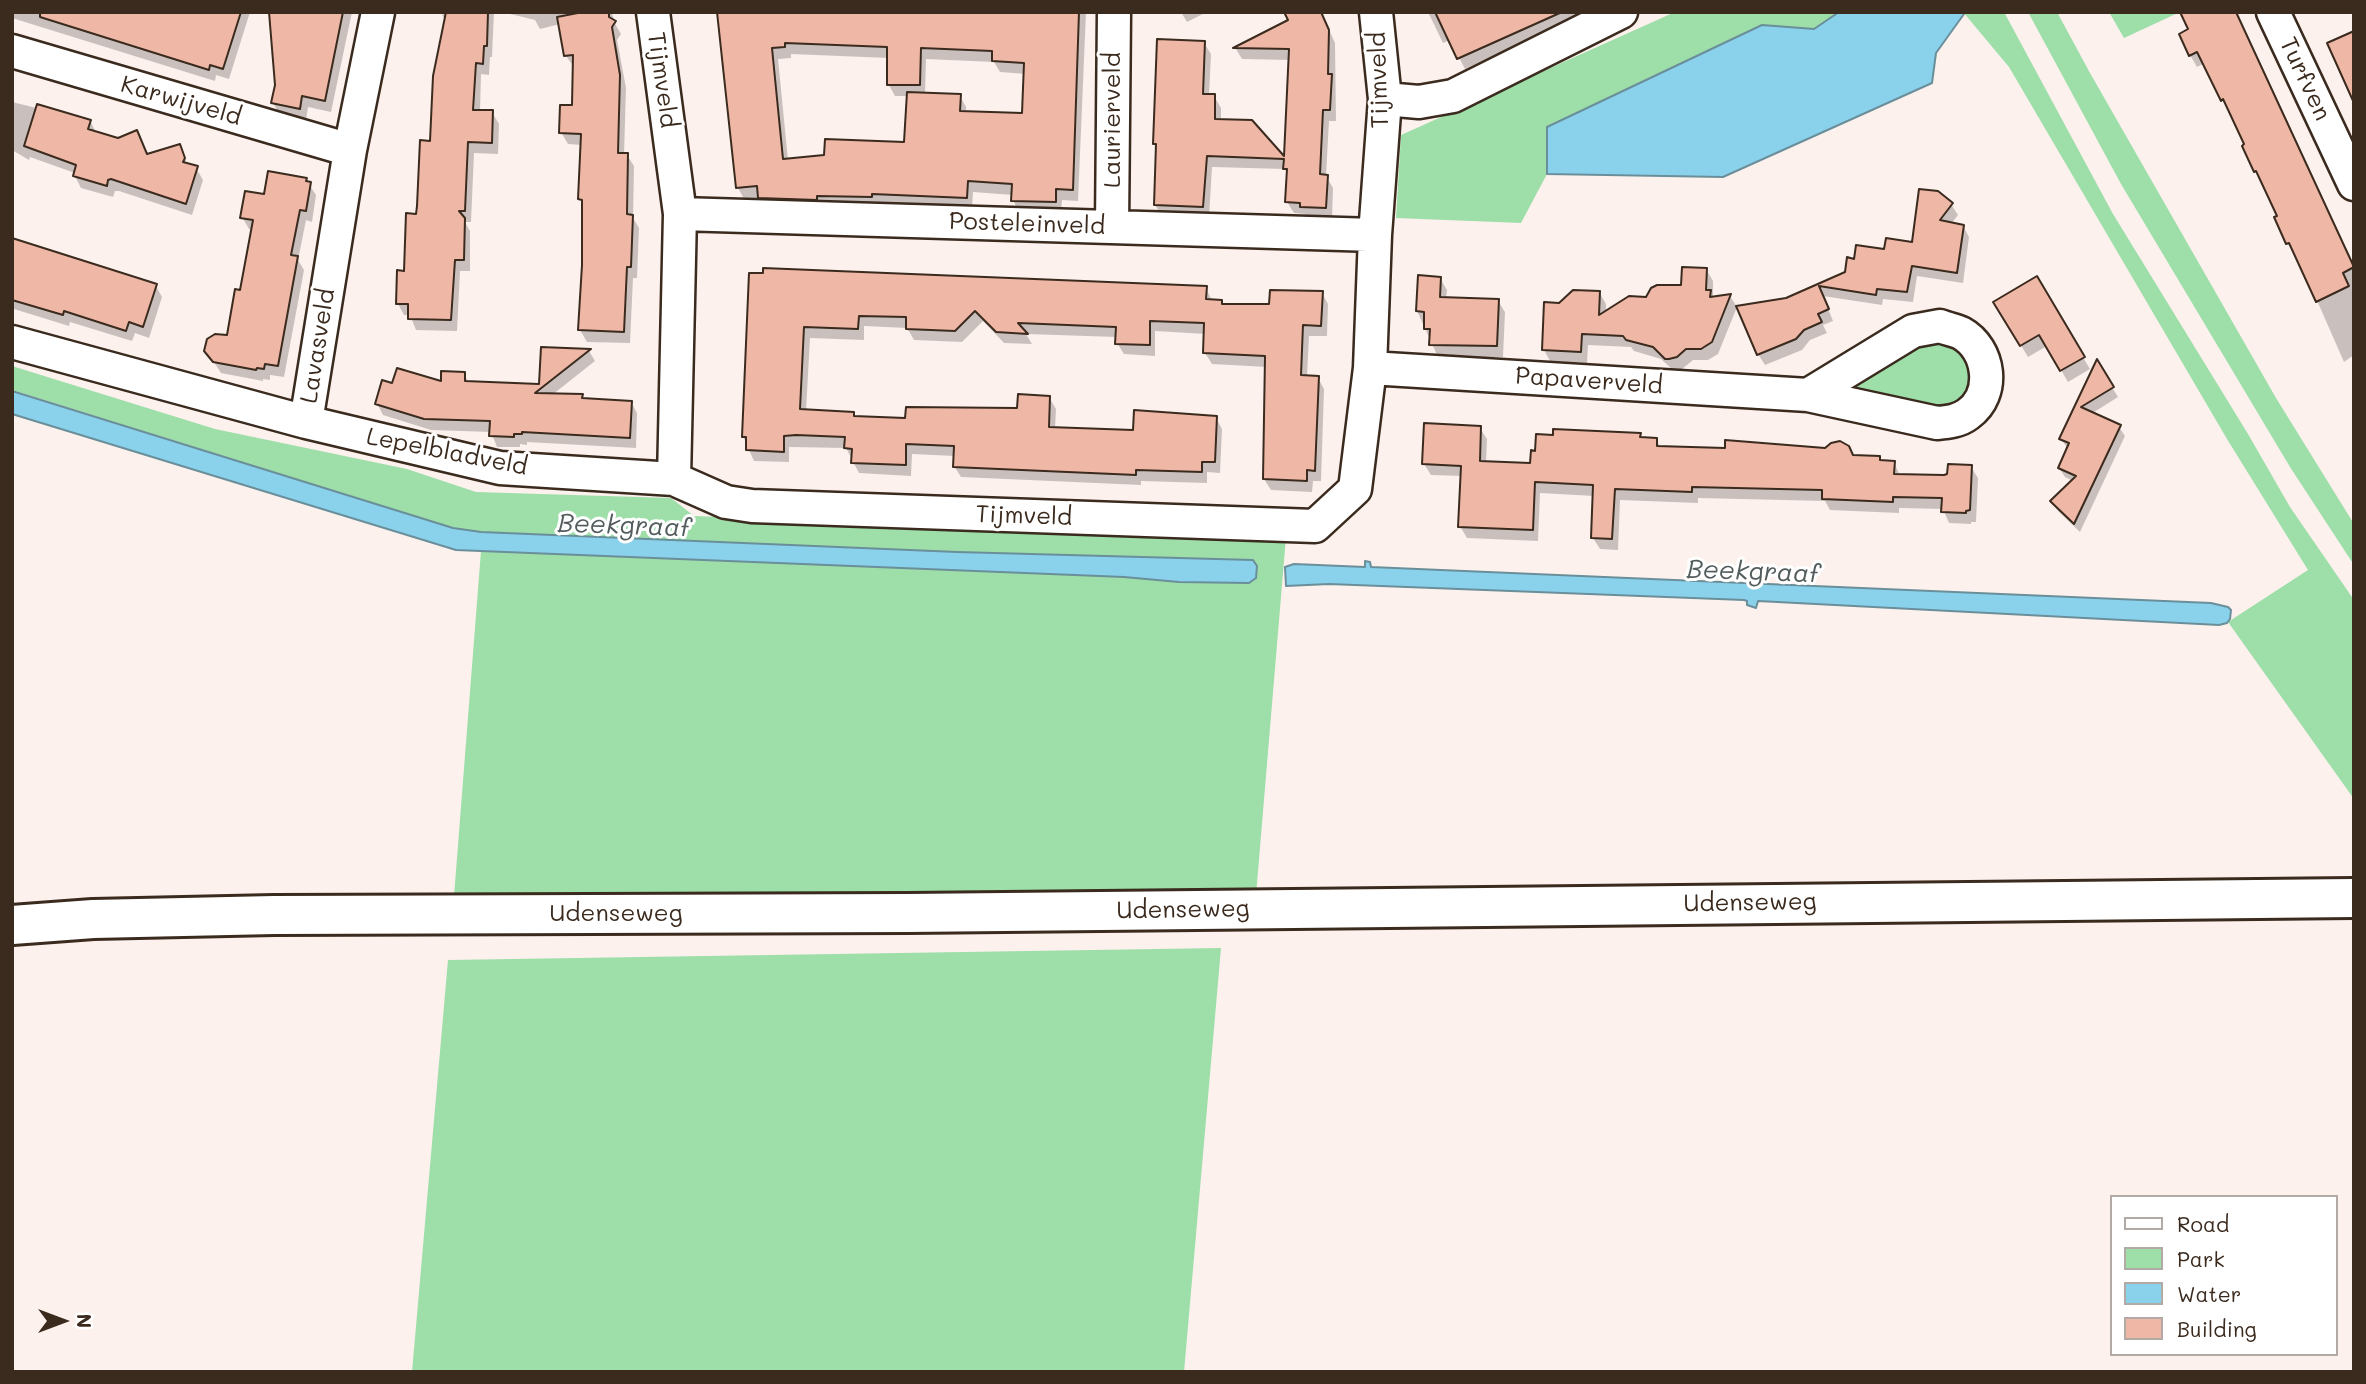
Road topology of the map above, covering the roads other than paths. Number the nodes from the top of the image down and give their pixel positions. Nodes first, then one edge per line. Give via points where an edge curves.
1 (378, 12) edge
2 (653, 12) edge
3 (1114, 12) edge
4 (1376, 12) edge
5 (1621, 12) edge
6 (2273, 12) edge
7 (12, 51) edge
8 (1385, 99) junction
9 (350, 150) junction
10 (2354, 184) edge
11 (680, 214) junction
12 (1112, 227) junction
13 (1375, 235) junction
14 (12, 342) edge
15 (1370, 368) junction
16 (1808, 395) junction
17 (306, 422) junction
18 (674, 479) junction
19 (2354, 898) edge
20 (12, 925) edge

1 - 9 street, Lavasveld
2 - 11 street, Tijmveld
3 - 12 street, Laurierveld
4 - 8 street, Tijmveld
5 - 8 street via 1452,96 1419,102
6 - 10 street, Turfven
7 - 9 street, Karwijveld
8 - 13 street, Tijmveld
9 - 17 street, Lavasveld
11 - 12 street, Posteleinveld
11 - 18 street, Tijmveld
12 - 13 street, Posteleinveld
13 - 15 street, Tijmveld
14 - 17 street, Lavasveld
15 - 16 street, Papaverveld
15 - 18 street, Tijmveld via 1355,489 1315,526 752,506 726,502
16 - 16 street, Papaverveld via 1937,423 1956,421 1981,399 1986,363 1980,350 1962,334 1940,326 1913,331
17 - 18 street, Lepelbladveld via 500,468
19 - 20 main road, Udenseweg via 288,915

